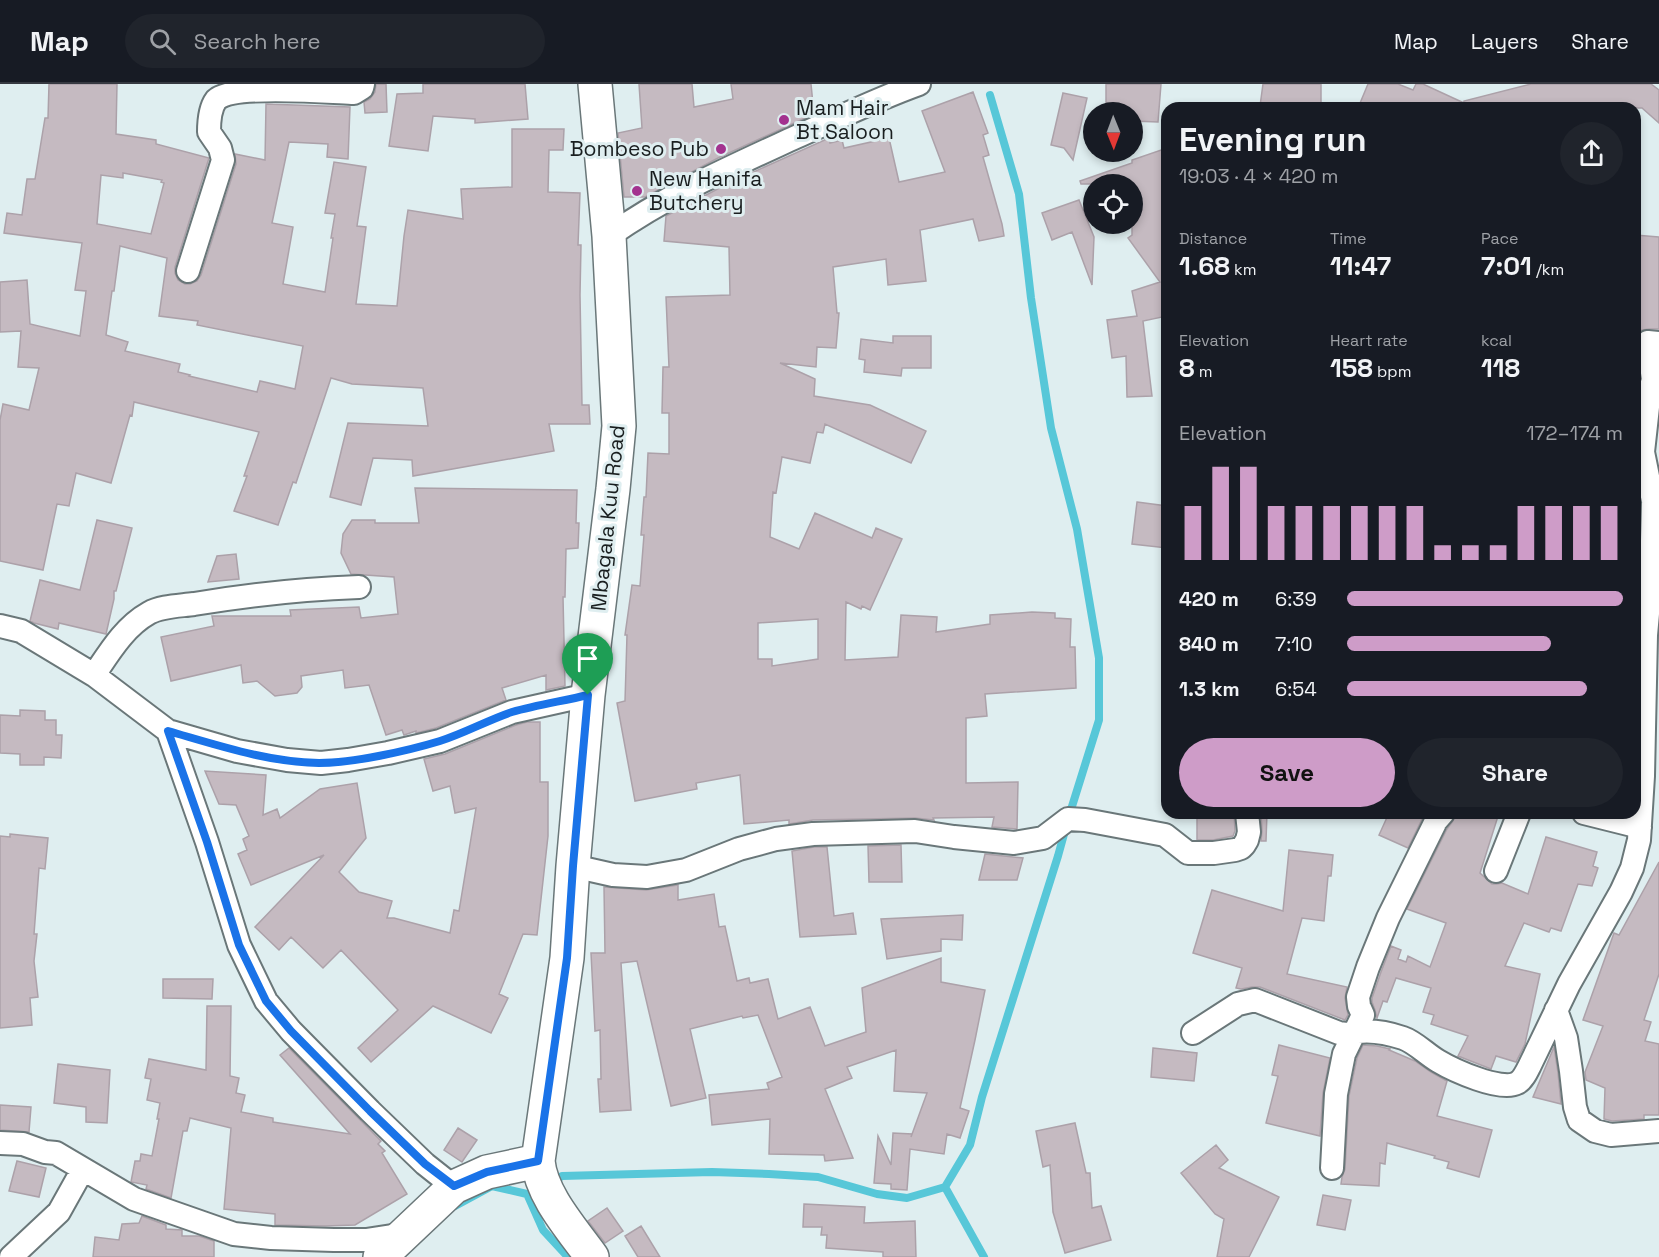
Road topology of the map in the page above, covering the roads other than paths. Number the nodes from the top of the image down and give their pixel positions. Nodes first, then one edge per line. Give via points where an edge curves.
1 (363, 84) edge
2 (595, 84) edge
3 (919, 84) edge
4 (609, 236) junction
5 (188, 271) dead end
6 (1659, 343) edge
7 (359, 587) dead end
8 (0, 626) edge
9 (1641, 629) edge
10 (1641, 668) edge
11 (94, 675) junction
12 (588, 695) junction
13 (168, 731) junction
14 (1248, 819) edge
15 (1438, 819) edge
16 (1517, 819) edge
17 (1599, 819) edge
18 (1646, 838) edge
19 (573, 866) junction
20 (1496, 871) dead end
21 (1556, 1010) junction
22 (1354, 1032) junction
23 (1193, 1033) dead end
24 (1659, 1131) edge
25 (0, 1143) edge
26 (538, 1161) junction
27 (1332, 1168) dead end
28 (83, 1169) junction
29 (454, 1186) junction
30 (405, 1234) junction
31 (11, 1257) edge
32 (380, 1257) edge
33 (592, 1257) edge

1 - 5 street via 354,93 259,88 216,100 209,132 223,160
2 - 4 street, Mbagala Kuu Road
3 - 4 street via 703,179
4 - 12 street, Mbagala Kuu Road via 619,426
6 - 9 street via 1648,342 1653,380 1643,452 1653,501 1651,581
7 - 11 street via 158,609 118,640
8 - 11 street via 21,631
10 - 18 street
11 - 13 street
12 - 13 street via 512,712 440,741 321,763 237,751
12 - 19 street, Mbagala Kuu Road
13 - 29 street via 239,945 266,1001 370,1111
14 - 19 street via 1249,832 1241,849 1214,854 1188,853 1165,835 1068,819 1043,838 1014,843 915,831 813,834 776,839 664,875 612,875
15 - 22 street via 1368,967 1358,997 1363,1015
16 - 20 street
17 - 18 street
18 - 21 street via 1622,892
19 - 26 street, Mbagala Kuu Road via 567,958
21 - 22 street via 1523,1076 1515,1084 1504,1086 1440,1062 1406,1039 1384,1032
21 - 24 street via 1566,1038 1579,1120 1595,1131 1611,1135
22 - 23 street via 1339,1033 1255,1000 1238,1004
22 - 27 street via 1344,1054 1336,1094
25 - 28 street via 56,1153
26 - 29 street via 487,1172
26 - 33 street, Mbagala Kuu Road via 542,1181 551,1197
28 - 30 street via 134,1199 234,1234 366,1240
28 - 31 street via 59,1212
29 - 30 street
30 - 32 street

